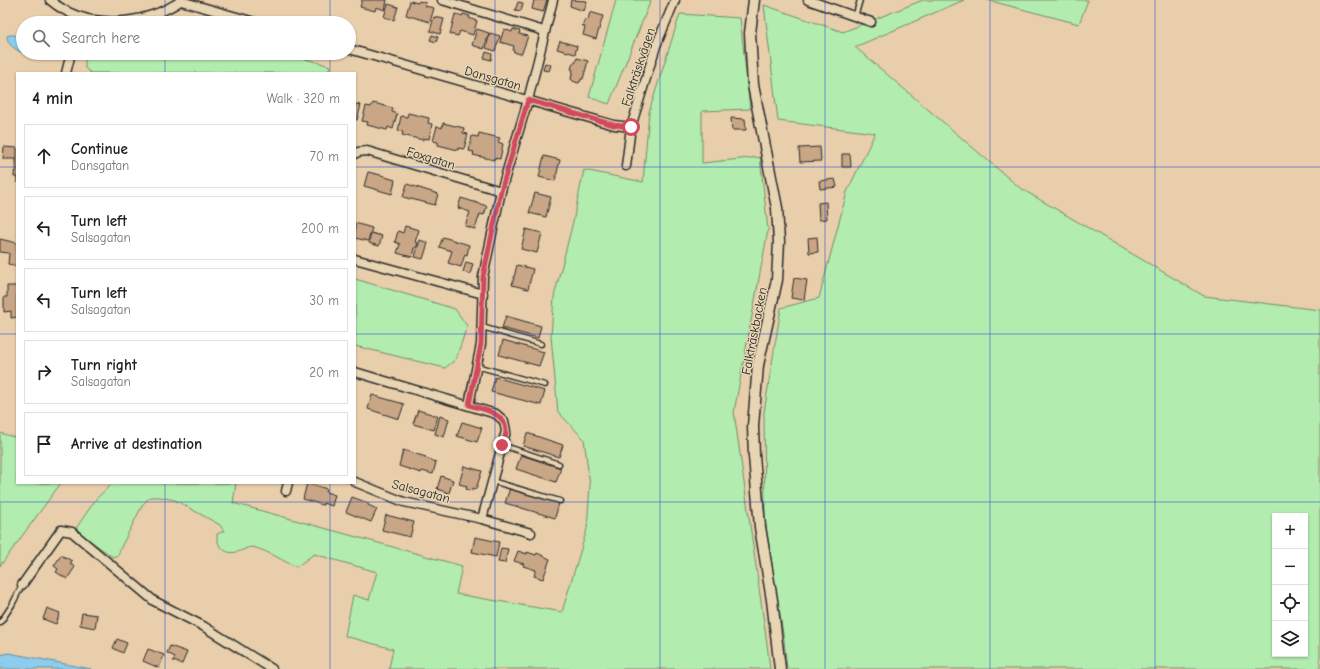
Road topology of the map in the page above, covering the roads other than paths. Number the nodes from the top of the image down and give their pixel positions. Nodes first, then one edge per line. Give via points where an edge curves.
1 (50, 0) edge
2 (181, 0) edge
3 (442, 0) edge
4 (553, 0) edge
5 (675, 0) edge
6 (754, 0) edge
7 (808, 0) edge
8 (860, 0) edge
9 (74, 16) edge
10 (149, 16) edge
11 (235, 16) edge
12 (855, 17) junction
13 (871, 22) dead end
14 (544, 31) junction
15 (356, 51) edge
16 (69, 60) edge
17 (66, 72) edge
18 (528, 100) junction
19 (631, 127) junction
20 (356, 153) edge
21 (626, 166) dead end
22 (501, 191) junction
23 (356, 259) edge
24 (483, 294) junction
25 (481, 327) junction
26 (541, 344) dead end
27 (476, 366) junction
28 (356, 372) edge
29 (546, 385) dead end
30 (469, 405) junction
31 (502, 445) junction
32 (559, 464) dead end
33 (492, 480) junction
34 (356, 482) edge
35 (560, 501) dead end
36 (482, 519) junction
37 (530, 533) dead end
38 (22, 585) joint
39 (0, 623) edge
40 (272, 669) edge
41 (780, 669) edge

1 - 9 street
2 - 10 street
2 - 11 street
3 - 14 street
4 - 14 street
5 - 19 street, Falkträskvägen via 656,46
6 - 41 street, Falkträskbacken via 750,33 753,85 777,208 779,242 777,280 758,365 753,426 760,527
7 - 12 street
8 - 12 lane
12 - 13 street
14 - 18 street
15 - 18 street, Dansgatan
16 - 17 street
18 - 19 street, Dansgatan via 614,125
18 - 22 street
19 - 21 street, Falkträskvägen
20 - 22 street, Foxgatan via 367,152
22 - 24 street via 483,277
23 - 24 street
24 - 25 street
25 - 26 lane
25 - 27 street via 481,344
27 - 29 lane
27 - 30 street
28 - 30 street
30 - 31 street via 496,414 504,421 506,431
31 - 32 lane
31 - 33 street
33 - 35 lane
33 - 36 street
34 - 36 street, Salsagatan via 404,502
36 - 37 street, Salsagatan
38 - 39 lane
38 - 40 street via 61,530 72,532 154,601 203,626

